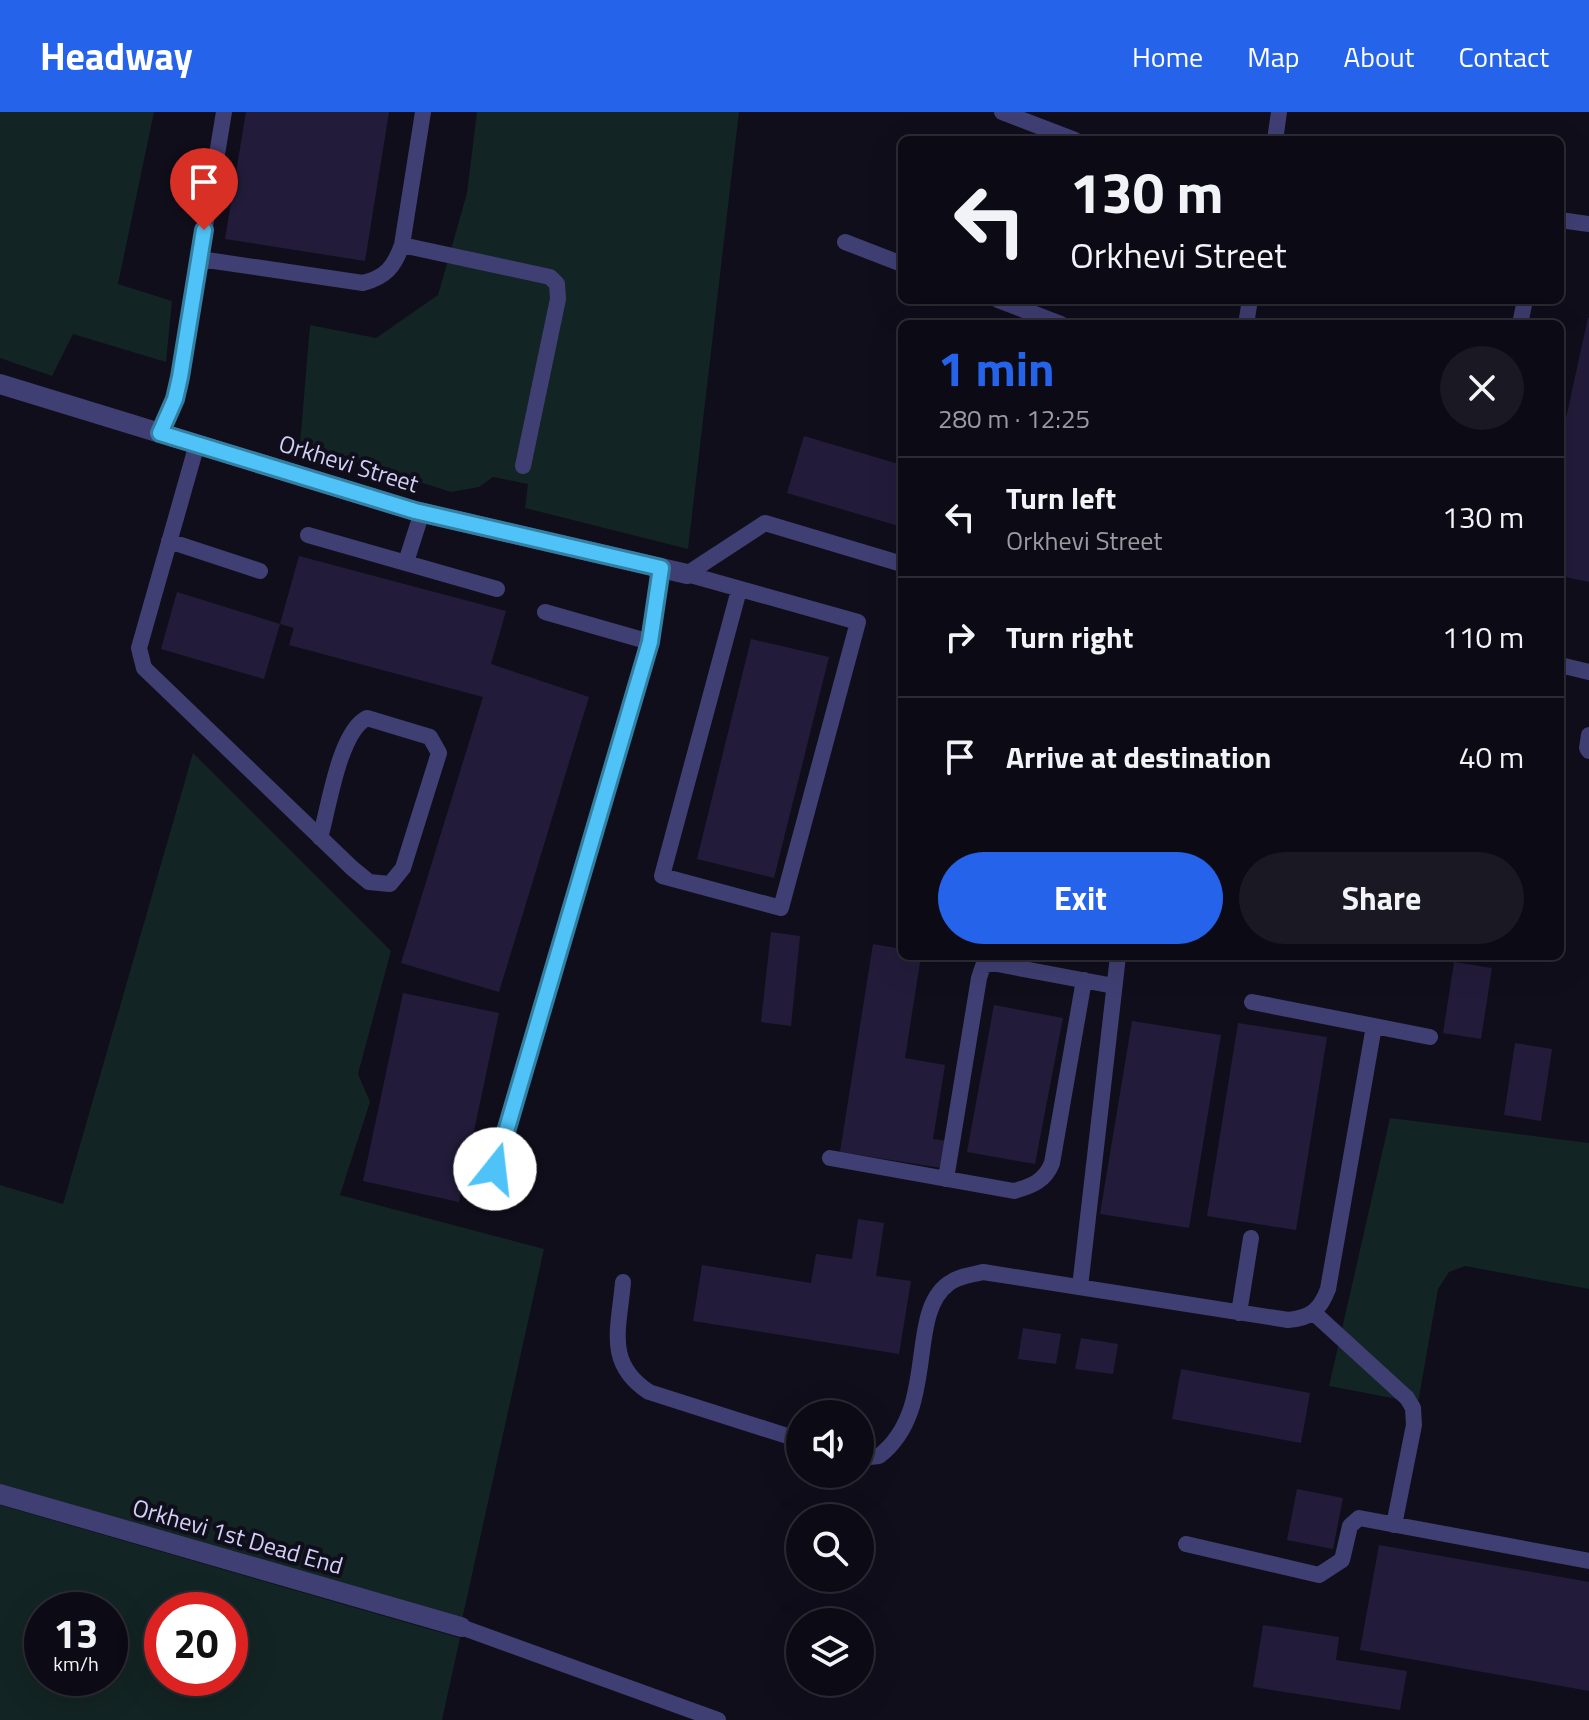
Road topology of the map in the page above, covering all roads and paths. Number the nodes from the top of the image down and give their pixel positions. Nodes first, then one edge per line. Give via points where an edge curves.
1 (224, 112) edge
2 (423, 112) edge
3 (1002, 112) edge
4 (1279, 112) edge
5 (1065, 136) edge
6 (1276, 136) edge
7 (1564, 221) edge
8 (1589, 224) edge
9 (845, 242) dead end
10 (402, 245) junction
11 (200, 259) junction
12 (898, 262) edge
13 (1008, 304) edge
14 (1050, 320) edge
15 (0, 384) edge
16 (160, 433) junction
17 (197, 444) junction
18 (523, 466) dead end
19 (422, 512) junction
20 (308, 535) dead end
21 (169, 541) junction
22 (406, 562) junction
23 (898, 563) edge
24 (661, 568) junction
25 (260, 571) dead end
26 (687, 574) junction
27 (497, 589) dead end
28 (739, 590) junction
29 (545, 612) dead end
30 (650, 642) junction
31 (1564, 666) edge
32 (1589, 672) edge
33 (1589, 735) edge
34 (1589, 751) edge
35 (320, 838) junction
36 (1117, 960) edge
37 (1084, 980) junction
38 (1114, 986) junction
39 (1252, 1002) dead end
40 (1374, 1026) junction
41 (1430, 1037) dead end
42 (830, 1158) dead end
43 (495, 1169) dead end
44 (946, 1179) junction
45 (1251, 1238) dead end
46 (623, 1282) dead end
47 (1080, 1287) junction
48 (1239, 1313) junction
49 (1314, 1313) junction
50 (786, 1436) edge
51 (874, 1457) edge
52 (0, 1494) edge
53 (1394, 1525) junction
54 (1186, 1544) dead end
55 (1589, 1561) edge
56 (461, 1627) joint
57 (718, 1720) edge

1 - 11 lane
2 - 10 lane
3 - 5 lane
4 - 6 lane
7 - 8 lane
9 - 12 lane
10 - 11 lane via 382,278 363,283
10 - 18 lane via 550,277 557,284
11 - 16 lane via 178,388
13 - 14 lane
15 - 16 street, Orkhevi Street
16 - 17 street, Orkhevi Street
17 - 19 street, Orkhevi Street
17 - 21 lane
19 - 22 lane
19 - 24 street, Orkhevi Street
20 - 22 lane
21 - 25 lane
21 - 35 lane via 139,648 144,668
22 - 27 lane
23 - 26 lane via 765,523
24 - 26 street, Orkhevi Street
24 - 30 lane
26 - 28 lane
28 - 28 lane via 858,622 781,908 662,876
29 - 30 lane
30 - 43 lane
31 - 32 lane
33 - 34 lane
35 - 35 lane via 369,882 390,884 403,868 439,753 430,737 367,718 357,723 345,746
36 - 38 lane
37 - 38 lane
37 - 44 lane via 1048,1175 1014,1191
37 - 44 lane via 992,963 983,966
38 - 47 lane
39 - 40 lane
40 - 41 lane
40 - 49 lane via 1328,1289
42 - 44 lane
45 - 48 lane
46 - 50 lane via 617,1354 634,1382 649,1392
47 - 48 lane
47 - 51 lane via 983,1272 948,1284 931,1310 905,1429 892,1447
48 - 49 lane via 1288,1320
49 - 53 lane via 1413,1408
52 - 56 street, Orkhevi 1st Dead End
53 - 54 lane via 1359,1518 1350,1526 1342,1560 1319,1575
53 - 55 lane
56 - 57 lane

